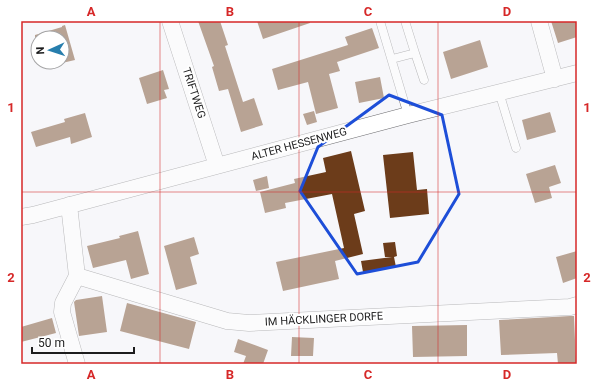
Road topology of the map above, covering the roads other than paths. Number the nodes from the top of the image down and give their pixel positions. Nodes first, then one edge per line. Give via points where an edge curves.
1 (170, 21) edge
2 (380, 21) edge
3 (406, 21) edge
4 (539, 21) edge
5 (415, 53) junction
6 (392, 59) junction
7 (577, 73) edge
8 (555, 79) junction
9 (424, 80) dead end
10 (500, 92) junction
11 (408, 115) junction
12 (516, 148) dead end
13 (217, 166) junction
14 (69, 205) junction
15 (21, 216) edge
16 (77, 276) junction
17 (577, 305) edge
18 (77, 364) edge

1 - 13 street, TRIFTWEG
2 - 6 lane
3 - 5 lane
4 - 8 street
5 - 6 lane
5 - 9 lane
6 - 11 lane
7 - 8 street, ALTER HESSENWEG
8 - 10 street, ALTER HESSENWEG
10 - 11 street, ALTER HESSENWEG
10 - 12 lane
11 - 13 street, ALTER HESSENWEG
13 - 14 street, ALTER HESSENWEG
14 - 15 street, ALTER HESSENWEG
14 - 16 street
16 - 17 street, IM HÄCKLINGER DORFE via 227,321 249,323
16 - 18 street via 63,303 62,312

